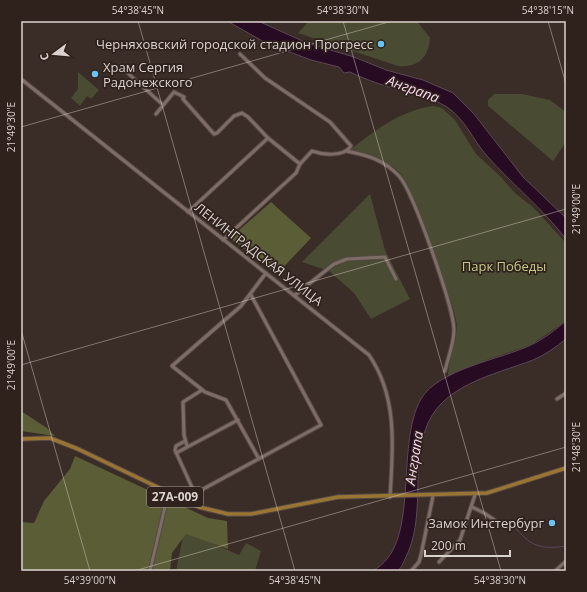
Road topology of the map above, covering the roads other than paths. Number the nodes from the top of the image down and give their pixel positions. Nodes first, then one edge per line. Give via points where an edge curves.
1 (240, 54) dead end
2 (120, 66) dead end
3 (21, 80) edge
4 (163, 105) junction
5 (156, 114) dead end
6 (268, 138) junction
7 (346, 151) junction
8 (300, 164) junction
9 (188, 212) junction
10 (223, 240) junction
11 (266, 273) junction
12 (396, 279) dead end
13 (251, 296) junction
14 (295, 296) junction
15 (445, 371) dead end
16 (202, 390) junction
17 (566, 393) edge
18 (557, 399) dead end
19 (238, 420) junction
20 (21, 439) edge
21 (185, 441) junction
22 (187, 446) junction
23 (176, 453) junction
24 (259, 459) junction
25 (566, 468) edge
26 (168, 494) junction
27 (195, 494) junction
28 (475, 495) junction
29 (434, 496) junction
30 (390, 497) junction
31 (183, 500) junction
32 (472, 507) junction
33 (502, 525) dead end
34 (566, 561) edge
35 (439, 562) dead end
36 (150, 571) edge
37 (411, 571) edge
38 (555, 571) edge

1 - 7 street via 265,78 330,122 349,142 350,148
2 - 4 street
3 - 9 street, ЛЕНИНГРАДСКАЯ УЛИЦА
4 - 5 street
4 - 6 street via 174,92 179,92 184,97 182,100 214,134 240,113 248,116
6 - 8 street
6 - 9 street
7 - 8 street via 323,154 312,151
7 - 15 street via 369,155 380,160 400,177 413,201 435,259 452,320 452,345
8 - 10 street via 296,173
9 - 10 street, ЛЕНИНГРАДСКАЯ УЛИЦА
10 - 11 street, ЛЕНИНГРАДСКАЯ УЛИЦА
11 - 13 street
11 - 14 street, ЛЕНИНГРАДСКАЯ УЛИЦА
12 - 14 street via 385,257 347,258 334,264
13 - 16 street via 172,366
13 - 24 street via 321,425
14 - 30 street, ЛЕНИНГРАДСКАЯ УЛИЦА via 369,355 379,373 390,409 393,442
16 - 19 street via 225,399
16 - 21 street via 183,402
17 - 18 street
19 - 22 street
19 - 24 street
20 - 26 main road, 27А-009 via 50,438 78,449
21 - 22 street
21 - 23 street via 175,447
22 - 23 street
23 - 27 street
24 - 27 street
25 - 28 main road, 27А-009
26 - 31 main road, 27А-009
26 - 36 street
27 - 31 street
28 - 29 main road, 27А-009
28 - 32 street
29 - 30 main road, 27А-009
29 - 37 street via 419,562
30 - 31 main road, 27А-009 via 338,497 239,515 214,511
32 - 33 street
32 - 35 street via 460,540
34 - 38 street

